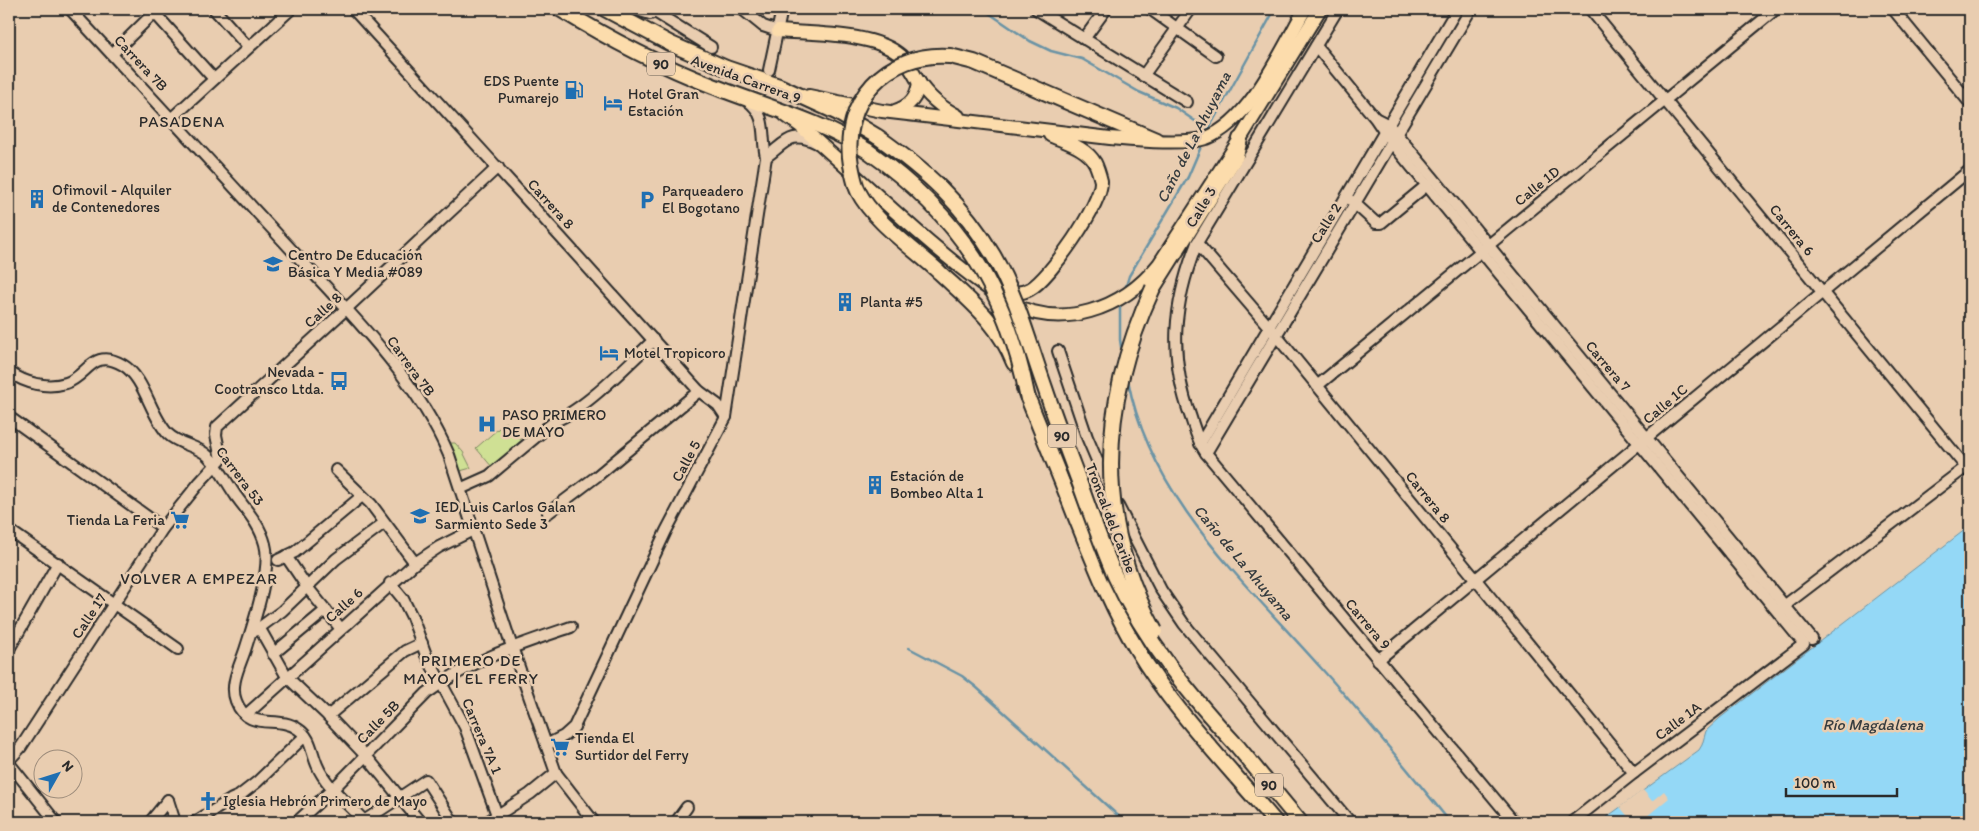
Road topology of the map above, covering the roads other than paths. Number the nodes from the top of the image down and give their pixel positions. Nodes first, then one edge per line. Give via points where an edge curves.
1 (70, 9) edge
2 (214, 9) edge
3 (353, 9) edge
4 (560, 9) edge
5 (606, 9) edge
6 (634, 9) edge
7 (742, 9) edge
8 (782, 9) edge
9 (1036, 9) edge
10 (1106, 9) edge
11 (1150, 9) edge
12 (1191, 9) edge
13 (1305, 9) edge
14 (1320, 9) edge
15 (1338, 9) edge
16 (1457, 9) edge
17 (1471, 9) edge
18 (1590, 9) edge
19 (1776, 9) edge
20 (1893, 9) edge
21 (155, 10) edge
22 (286, 10) edge
23 (653, 11) edge
24 (1178, 28) junction
25 (778, 31) junction
26 (1084, 39) junction
27 (1316, 46) junction
28 (248, 47) junction
29 (711, 47) dead end
30 (112, 54) junction
31 (1216, 56) dead end
32 (769, 70) dead end
33 (1143, 76) junction
34 (214, 79) junction
35 (919, 82) junction
36 (779, 86) junction
37 (744, 97) junction
38 (1666, 100) junction
39 (1187, 102) dead end
40 (1970, 103) edge
41 (770, 105) junction
42 (895, 112) junction
43 (171, 119) junction
44 (966, 120) junction
45 (1032, 128) junction
46 (1386, 129) junction
47 (878, 136) joint
48 (1240, 139) junction
49 (1394, 139) junction
50 (1156, 140) junction
51 (824, 147) junction
52 (868, 151) joint
53 (766, 157) junction
54 (498, 167) junction
55 (1970, 170) edge
56 (1427, 185) junction
57 (1351, 201) junction
58 (1197, 243) junction
59 (1485, 248) junction
60 (993, 292) junction
61 (1823, 292) junction
62 (346, 310) junction
63 (1272, 331) junction
64 (654, 340) junction
65 (1059, 354) dead end
66 (9, 372) edge
67 (1318, 386) junction
68 (698, 391) junction
69 (1028, 399) junction
70 (9, 417) edge
71 (726, 418) junction
72 (1644, 441) junction
73 (1203, 449) junction
74 (214, 465) junction
75 (1969, 468) edge
76 (336, 470) dead end
77 (460, 489) junction
78 (362, 496) junction
79 (548, 513) dead end
80 (384, 523) junction
81 (163, 528) junction
82 (9, 530) edge
83 (473, 530) junction
84 (415, 562) junction
85 (58, 564) junction
86 (1475, 578) junction
87 (390, 583) junction
88 (307, 587) junction
89 (114, 605) junction
90 (1781, 609) junction
91 (326, 610) junction
92 (571, 627) dead end
93 (260, 628) junction
94 (341, 628) junction
95 (250, 634) junction
96 (1808, 642) joint
97 (422, 643) junction
98 (512, 648) junction
99 (9, 649) edge
100 (178, 649) dead end
101 (273, 654) junction
102 (1378, 660) junction
103 (287, 677) junction
104 (441, 682) junction
105 (246, 715) junction
106 (328, 716) junction
107 (305, 736) junction
108 (546, 745) junction
109 (1238, 747) junction
110 (366, 756) junction
111 (9, 761) edge
112 (1634, 773) junction
113 (556, 774) junction
114 (334, 788) junction
115 (400, 797) junction
116 (687, 807) dead end
117 (500, 818) edge
118 (300, 821) edge
119 (56, 822) edge
120 (150, 822) edge
121 (175, 822) edge
122 (195, 822) edge
123 (364, 822) edge
124 (420, 822) edge
125 (453, 822) edge
126 (487, 822) edge
127 (594, 822) edge
128 (676, 822) edge
129 (1275, 822) edge
130 (1300, 822) edge
131 (1350, 822) edge
132 (1514, 822) edge
133 (1572, 822) edge

1 - 30 street, Carrera 7B
2 - 28 street
3 - 54 street, Carrera 8
4 - 37 highway, Avenida Carrera 9 / 90 via 661,64
5 - 36 highway, Avenida Carrera 9 / 90 via 680,48
6 - 23 street
7 - 25 street via 763,26
8 - 25 street
9 - 26 street
10 - 26 street
11 - 24 street
12 - 24 street
13 - 50 main road via 1259,90 1221,130 1197,140
14 - 48 main road
15 - 27 street, Calle 3
16 - 46 street, Calle 2
17 - 49 street, Calle 2
18 - 38 street, Carrera 6
19 - 38 street, Calle 1D
20 - 40 street
21 - 30 street
21 - 34 street
22 - 28 street
23 - 29 street
24 - 31 street
24 - 33 street
25 - 32 street
25 - 35 main road via 863,38 884,45 900,55
26 - 33 street
27 - 46 street, Carrera 7
27 - 58 street, Calle 3
28 - 34 street
30 - 43 street, Carrera 7B
33 - 39 street
34 - 43 street
35 - 42 main road via 913,101
35 - 44 main road via 942,107
36 - 42 main road via 811,97
36 - 47 highway, Avenida Carrera 9 / 90
37 - 41 highway, Avenida Carrera 9 / 90
37 - 53 street, Calle 5 via 763,122
38 - 59 street, Calle 1D
38 - 61 street, Carrera 6
41 - 51 main road
41 - 52 highway, Avenida Carrera 9 / 90 via 811,121
42 - 44 main road
43 - 62 street, Carrera 7B
44 - 45 main road
45 - 50 main road
45 - 60 main road via 1076,146 1095,162 1101,181 1098,196 1087,219 1031,289
46 - 49 street, Carrera 7
46 - 57 street, Calle 2
47 - 109 highway, Troncal del Caribe / 90, bridge via 940,186 993,256 1027,333 1096,528 1131,609 1173,673
48 - 60 main road via 1159,264 1134,290 1109,305 1062,316 1007,302
48 - 109 highway, bridge via 1236,156 1153,288 1139,320 1114,411 1110,466 1116,530 1132,582 1156,634
49 - 56 street, Carrera 7
49 - 57 street, Calle 2
49 - 59 street, Carrera 7
50 - 69 highway, bridge via 974,62 950,56 904,62 880,77 857,108 849,148 853,178 862,198 874,213 985,315 1008,348
51 - 53 street via 808,138 798,137 778,145
51 - 60 main road via 962,270
52 - 69 highway, Troncal del Caribe / 90, bridge via 921,192 944,216 978,264 1011,331
53 - 71 street, Calle 5
54 - 62 street, Calle 8
54 - 64 street, Carrera 8
55 - 61 street, Calle 1C
56 - 57 street via 1381,223 1376,223
56 - 59 street, Carrera 7
57 - 63 street, Calle 2
58 - 63 street, Carrera 8
58 - 73 street, Calle 3 via 1186,269 1176,314 1176,345 1179,379
59 - 67 street, Calle 1D
59 - 72 street, Carrera 7
61 - 72 street, Calle 1C
61 - 75 street, Carrera 6
62 - 74 street, Calle 8 via 217,427 221,459
62 - 77 street, Carrera 7B via 395,365 436,430 449,455
63 - 67 street, Carrera 8
63 - 73 street, Calle 2
64 - 68 street, Carrera 8
64 - 77 street via 580,406 555,421 489,476
65 - 131 street, 90 via 1104,476 1161,590 1212,659
66 - 74 street, Carrera 53 via 26,382 52,385 66,383 101,360 123,365 144,391 154,415 168,433 201,451
67 - 86 street, Carrera 8
68 - 71 street, Carrera 8 via 718,404
68 - 79 street
69 - 129 highway, Troncal del Caribe / 90 via 1117,615 1137,649 1193,725
70 - 81 street
71 - 108 street, Calle 5 via 662,540 574,727
72 - 86 street, Calle 1C
72 - 90 street, Carrera 7
73 - 102 street, Carrera 9
74 - 81 street, Calle 17
74 - 95 street, Carrera 53 via 266,544 268,559
75 - 90 street
76 - 78 street
77 - 83 street, Carrera 7B
78 - 80 street
78 - 88 street via 295,552 282,558
80 - 84 street
80 - 88 street via 336,559
81 - 89 street, Calle 17
82 - 85 street
83 - 84 street, Calle 6
83 - 98 street, Carrera 7B
84 - 87 street, Calle 6
85 - 89 street
85 - 99 street
86 - 102 street, Calle 1C
86 - 112 street, Carrera 8
87 - 94 street, Calle 6
87 - 97 street, Carrera 7A 1 via 403,599
88 - 91 street
88 - 93 street
89 - 100 street
89 - 111 street, Calle 17
90 - 96 street, Carrera 7
91 - 94 street
91 - 101 street
92 - 98 street, Calle 5B
93 - 95 street
93 - 101 street
94 - 103 street, Calle 6
95 - 105 street, Carrera 53 via 234,681 234,696
96 - 112 street, Calle 1A
97 - 104 street, Carrera 7A 1
97 - 106 street via 405,651
98 - 104 street, Calle 5B via 469,665
98 - 108 street, Carrera 7B
101 - 103 street
102 - 132 street, Carrera 9
103 - 105 street, Calle 6
103 - 106 street
104 - 110 street, Calle 5B
104 - 117 street, Carrera 7A 1 via 465,727
105 - 107 street via 256,721 292,725
106 - 110 street
107 - 114 street via 317,766
107 - 122 street via 257,782
108 - 113 street, Carrera 7B
109 - 130 highway, Troncal del Caribe / 90
110 - 114 street, Calle 5B
110 - 115 street
111 - 119 street
112 - 133 street, Calle 1A
113 - 117 street
113 - 127 street, Carrera 7B
114 - 118 street, Calle 5B
114 - 123 street
115 - 123 street
115 - 124 street
115 - 125 street via 424,780 428,781
116 - 128 street
117 - 126 street
120 - 121 street via 168,800

